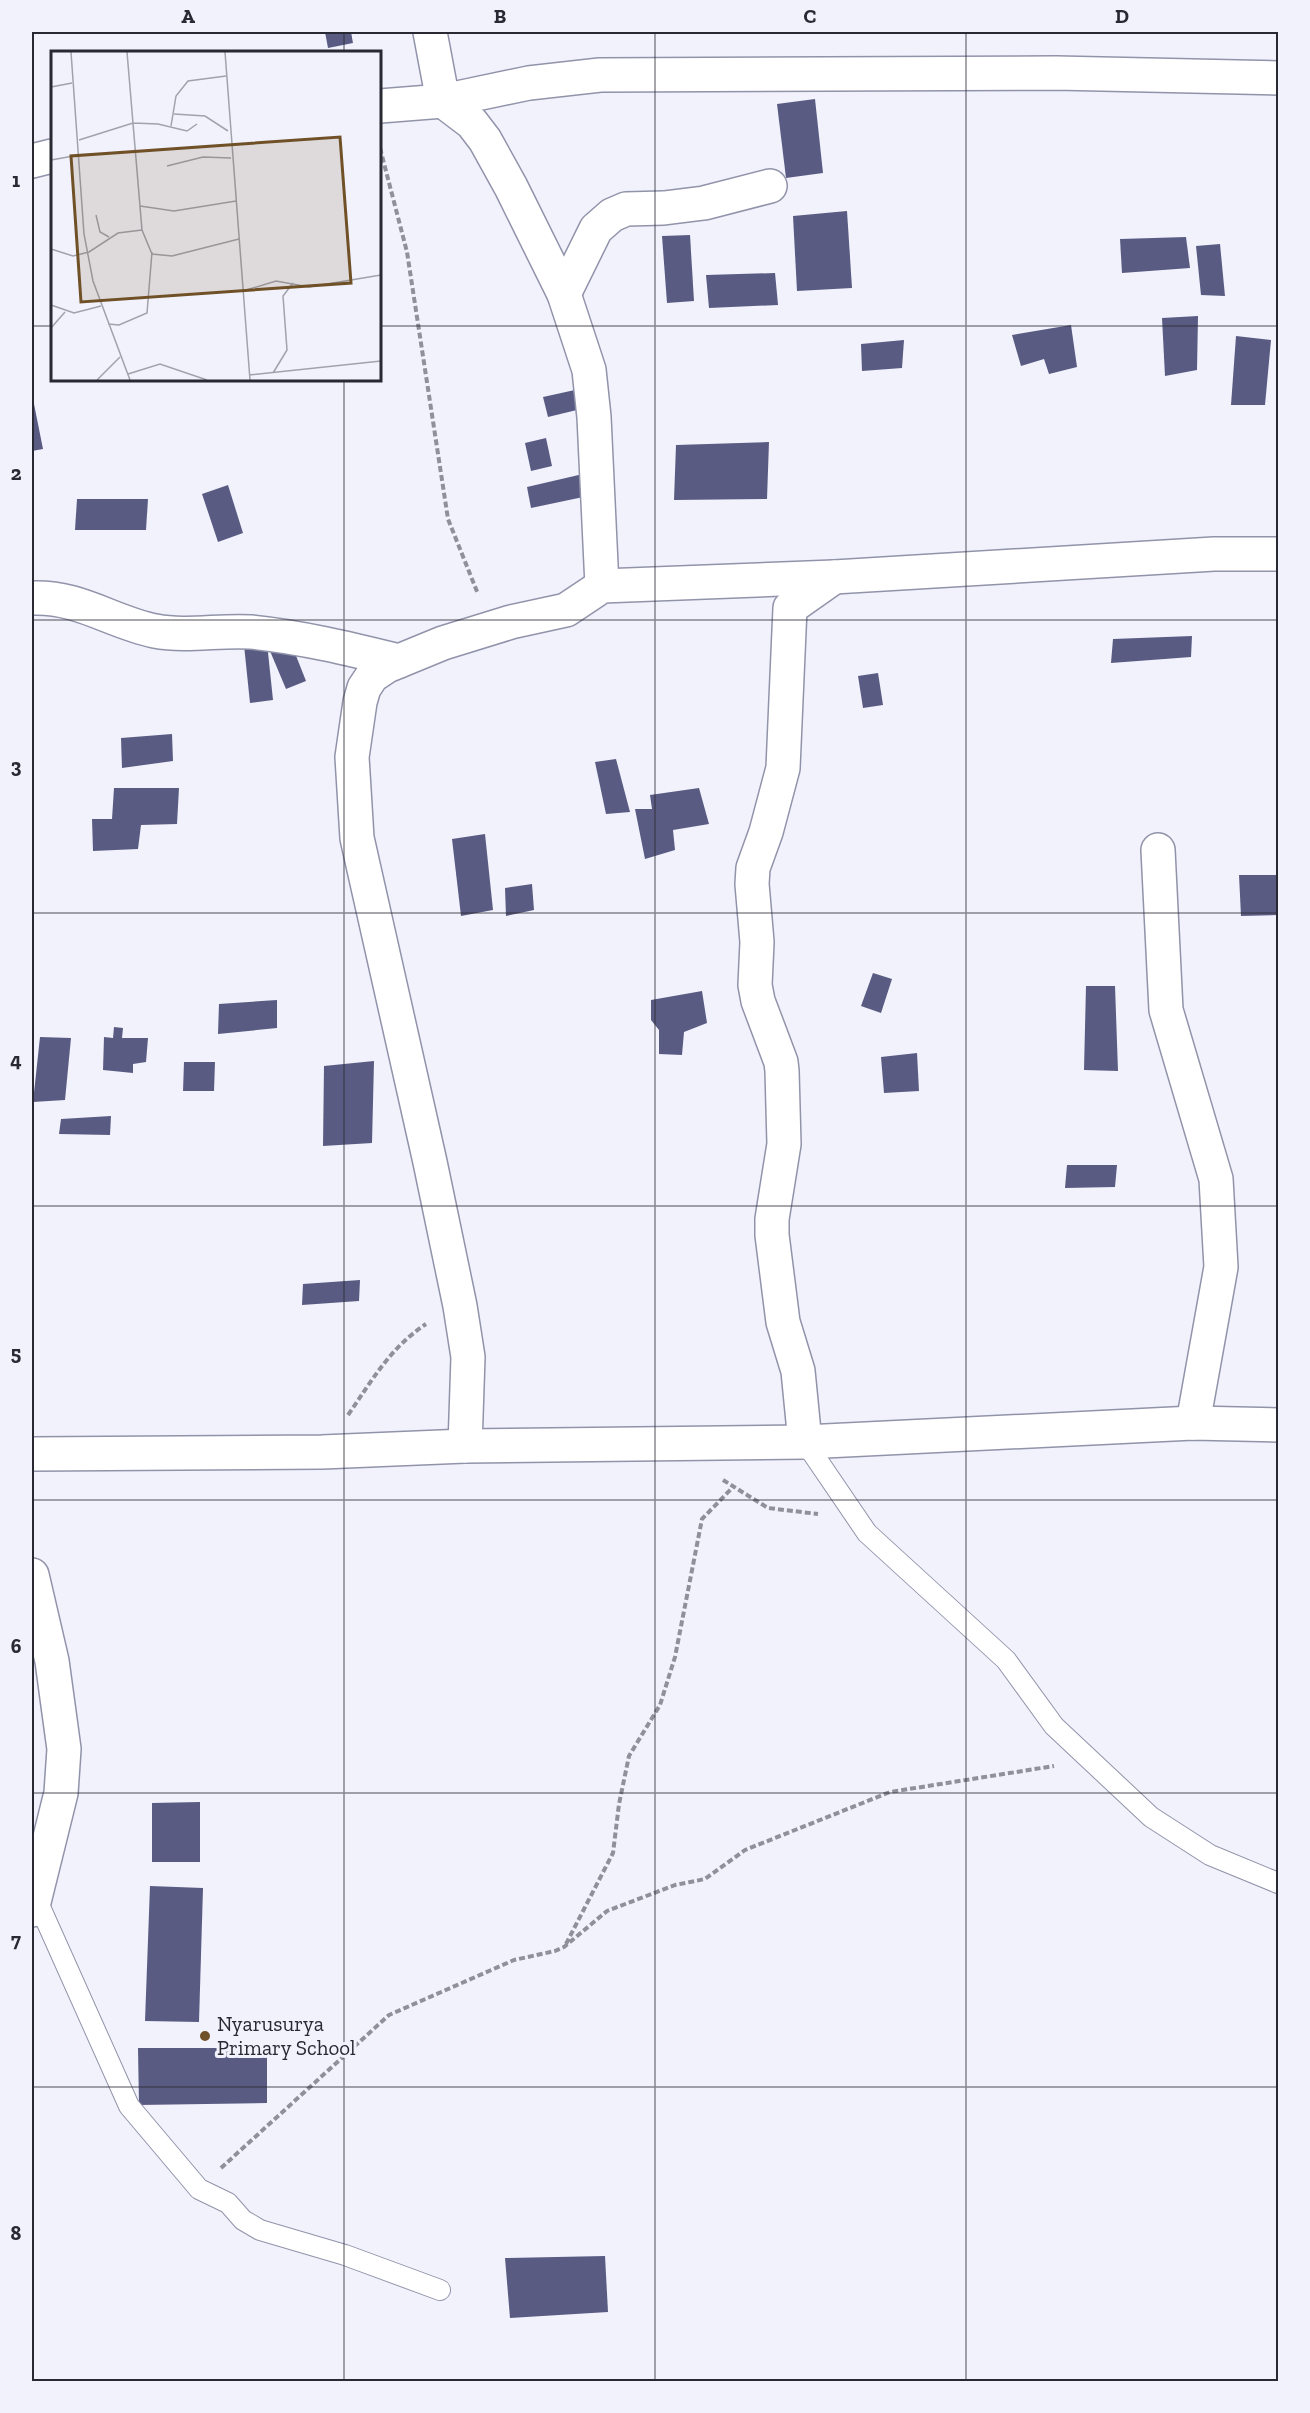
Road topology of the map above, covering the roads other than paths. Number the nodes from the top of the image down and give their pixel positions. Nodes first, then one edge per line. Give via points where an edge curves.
1 (430, 32) edge
2 (1278, 78) edge
3 (443, 101) junction
4 (381, 106) edge
5 (51, 156) edge
6 (32, 161) edge
7 (770, 186) dead end
8 (564, 294) junction
9 (1278, 554) edge
10 (834, 577) junction
11 (602, 586) junction
12 (32, 598) edge
13 (399, 661) junction
14 (1158, 850) dead end
15 (1193, 1423) junction
16 (1278, 1425) edge
17 (805, 1442) junction
18 (465, 1446) junction
19 (32, 1454) edge
20 (32, 1575) edge
21 (1278, 1883) edge
22 (33, 1901) edge
23 (440, 2290) dead end

1 - 3 street
2 - 3 street via 1056,73 600,75 529,83
3 - 4 street
3 - 8 street via 472,123 485,140
5 - 6 street
7 - 8 street via 704,203 626,208 612,215 596,229
8 - 11 street via 589,370
9 - 10 street via 1214,554
10 - 11 street
10 - 17 street via 790,608 783,768 753,868 755,985 782,1071 784,1144 772,1235 783,1322 798,1371
11 - 13 street via 566,610 511,621
12 - 13 street via 80,604 152,631 181,635 248,632 306,639
13 - 18 street via 372,676 360,702 352,757 357,838 460,1306 468,1358
14 - 15 street via 1166,1010 1216,1179 1221,1267
15 - 16 street
15 - 17 street
17 - 18 street
17 - 21 lane via 867,1533 1006,1660 1054,1726 1151,1817 1210,1855
18 - 19 street via 322,1452
20 - 22 street via 52,1661 64,1749 61,1793
22 - 23 lane via 129,2106 199,2189 228,2203 243,2220 260,2230 345,2255

